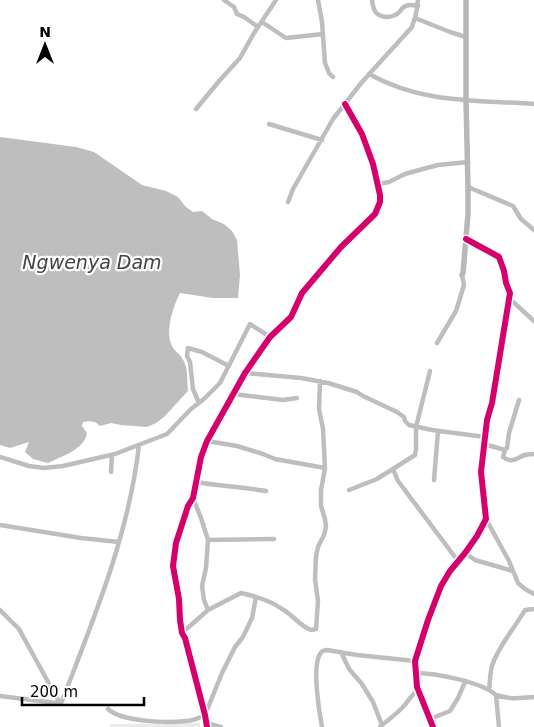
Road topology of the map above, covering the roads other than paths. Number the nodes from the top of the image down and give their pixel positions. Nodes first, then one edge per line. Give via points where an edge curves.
1 (224, 0) edge
2 (276, 0) edge
3 (318, 0) edge
4 (372, 0) edge
5 (466, 0) edge
6 (418, 3) edge
7 (415, 18) junction
8 (262, 22) junction
9 (258, 27) junction
10 (323, 34) junction
11 (466, 37) junction
12 (369, 74) junction
13 (333, 77) dead end
14 (466, 100) junction
15 (346, 104) junction
16 (534, 104) edge
17 (196, 108) dead end
18 (270, 124) dead end
19 (322, 140) junction
20 (468, 162) junction
21 (378, 184) junction
22 (468, 187) junction
23 (288, 202) dead end
24 (534, 230) edge
25 (466, 238) junction
26 (462, 275) joint
27 (510, 299) junction
28 (534, 321) edge
29 (270, 337) junction
30 (437, 343) dead end
31 (229, 366) junction
32 (430, 371) dead end
33 (245, 373) junction
34 (320, 381) junction
35 (234, 394) junction
36 (297, 398) dead end
37 (519, 400) dead end
38 (199, 403) junction
39 (416, 427) junction
40 (438, 431) junction
41 (485, 437) junction
42 (207, 441) junction
43 (484, 444) junction
44 (140, 445) junction
45 (505, 450) junction
46 (534, 454) edge
47 (112, 455) junction
48 (0, 457) edge
49 (325, 468) junction
50 (393, 469) junction
51 (111, 472) dead end
52 (434, 480) dead end
53 (196, 482) junction
54 (350, 490) dead end
55 (266, 491) dead end
56 (193, 498) junction
57 (486, 519) junction
58 (0, 525) edge
59 (274, 539) dead end
60 (208, 540) junction
61 (119, 542) junction
62 (465, 553) junction
63 (458, 561) junction
64 (513, 571) junction
65 (534, 594) edge
66 (256, 597) junction
67 (534, 609) edge
68 (0, 610) edge
69 (208, 610) junction
70 (182, 632) junction
71 (341, 652) junction
72 (414, 661) junction
73 (416, 673) junction
74 (465, 682) junction
75 (418, 690) junction
76 (489, 690) junction
77 (496, 695) junction
78 (0, 696) edge
79 (534, 697) edge
80 (61, 703) junction
81 (108, 708) dead end
82 (205, 715) junction
83 (430, 719) junction
84 (206, 725) edge
85 (381, 726) edge
86 (221, 727) edge
87 (322, 727) edge
88 (433, 727) edge
89 (500, 727) edge

1 - 9 street via 234,7 237,14
2 - 8 street
3 - 10 street
4 - 6 street via 374,11 382,16 396,15 406,6
5 - 11 street
6 - 7 street
7 - 11 street
7 - 12 street via 412,27
8 - 9 street
8 - 10 street via 286,38
9 - 17 street via 240,58
10 - 13 street via 327,69
11 - 14 street
12 - 14 street via 419,94
12 - 15 street
14 - 16 street
14 - 20 street
15 - 19 street
15 - 21 street via 362,134
18 - 19 street
19 - 23 street
20 - 21 street via 438,165
20 - 22 street
21 - 29 street via 380,202 375,214 341,247 302,293 291,317
22 - 24 street via 513,206 521,219
22 - 25 street
25 - 26 street
25 - 27 street via 499,257
26 - 30 street via 464,285 456,311
27 - 28 street
27 - 41 street
29 - 31 street via 250,324
29 - 33 street
31 - 38 street via 220,383
31 - 38 street via 188,348 186,356
32 - 39 street
33 - 34 street
33 - 35 street
34 - 39 street via 357,392 397,412 409,425
34 - 49 street via 319,409
35 - 36 street via 282,400
35 - 42 street
37 - 45 street
38 - 44 street via 167,434
39 - 40 street
39 - 50 street via 415,455
40 - 41 street
40 - 52 street
41 - 43 street
42 - 49 street
42 - 53 street
43 - 45 street
43 - 57 street via 481,472
44 - 47 street
44 - 61 street
45 - 46 street via 503,457 507,460
47 - 48 street via 44,468
47 - 51 street
49 - 66 street via 321,506 326,527 316,556 316,629 306,628 283,609
50 - 54 street
50 - 63 street via 398,481
53 - 55 street
53 - 56 street
56 - 60 street
56 - 70 street via 176,543 173,566
57 - 62 street
57 - 64 street
58 - 61 street
59 - 60 street
60 - 69 street via 202,586
61 - 80 street
62 - 63 street
62 - 64 street via 475,560
63 - 72 street via 441,586
64 - 65 street via 521,586
66 - 69 street via 241,593
66 - 82 street via 252,618 222,672
67 - 76 street via 525,610 498,653 492,664
68 - 80 street via 19,630
69 - 70 street
70 - 82 street
71 - 72 street
71 - 85 street via 373,702
71 - 87 street via 323,650 317,660 318,708
72 - 73 street
73 - 74 street
73 - 75 street
74 - 76 street
74 - 83 street via 450,711
75 - 83 street
75 - 85 street
76 - 77 street
77 - 79 street
77 - 89 street
78 - 80 street
81 - 82 street via 125,717 156,722 186,722
82 - 84 street
83 - 88 street
84 - 86 street

